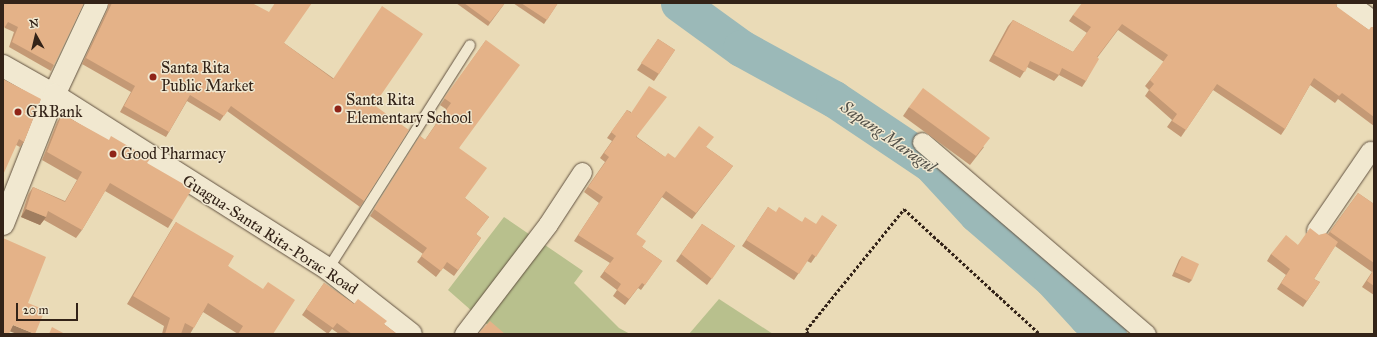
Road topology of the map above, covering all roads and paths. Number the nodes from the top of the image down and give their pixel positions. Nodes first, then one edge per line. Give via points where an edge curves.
1 (97, 3) edge
2 (1347, 3) edge
3 (1374, 23) edge
4 (470, 45) dead end
5 (3, 66) edge
6 (54, 95) junction
7 (922, 142) dead end
8 (1373, 150) edge
9 (582, 172) dead end
10 (3, 224) edge
11 (1316, 230) dead end
12 (328, 269) junction
13 (411, 334) edge
14 (464, 334) edge
15 (808, 334) edge
16 (1040, 334) edge
17 (1146, 334) edge

1 - 6 main road
2 - 3 main road
4 - 12 lane
5 - 6 main road, Guagua-Santa Rita-Porac Road
6 - 10 main road
6 - 12 main road, Guagua-Santa Rita-Porac Road
7 - 17 street
8 - 11 street
9 - 14 street via 548,224
12 - 13 main road, Guagua-Santa Rita-Porac Road
15 - 16 path via 806,330 904,209

